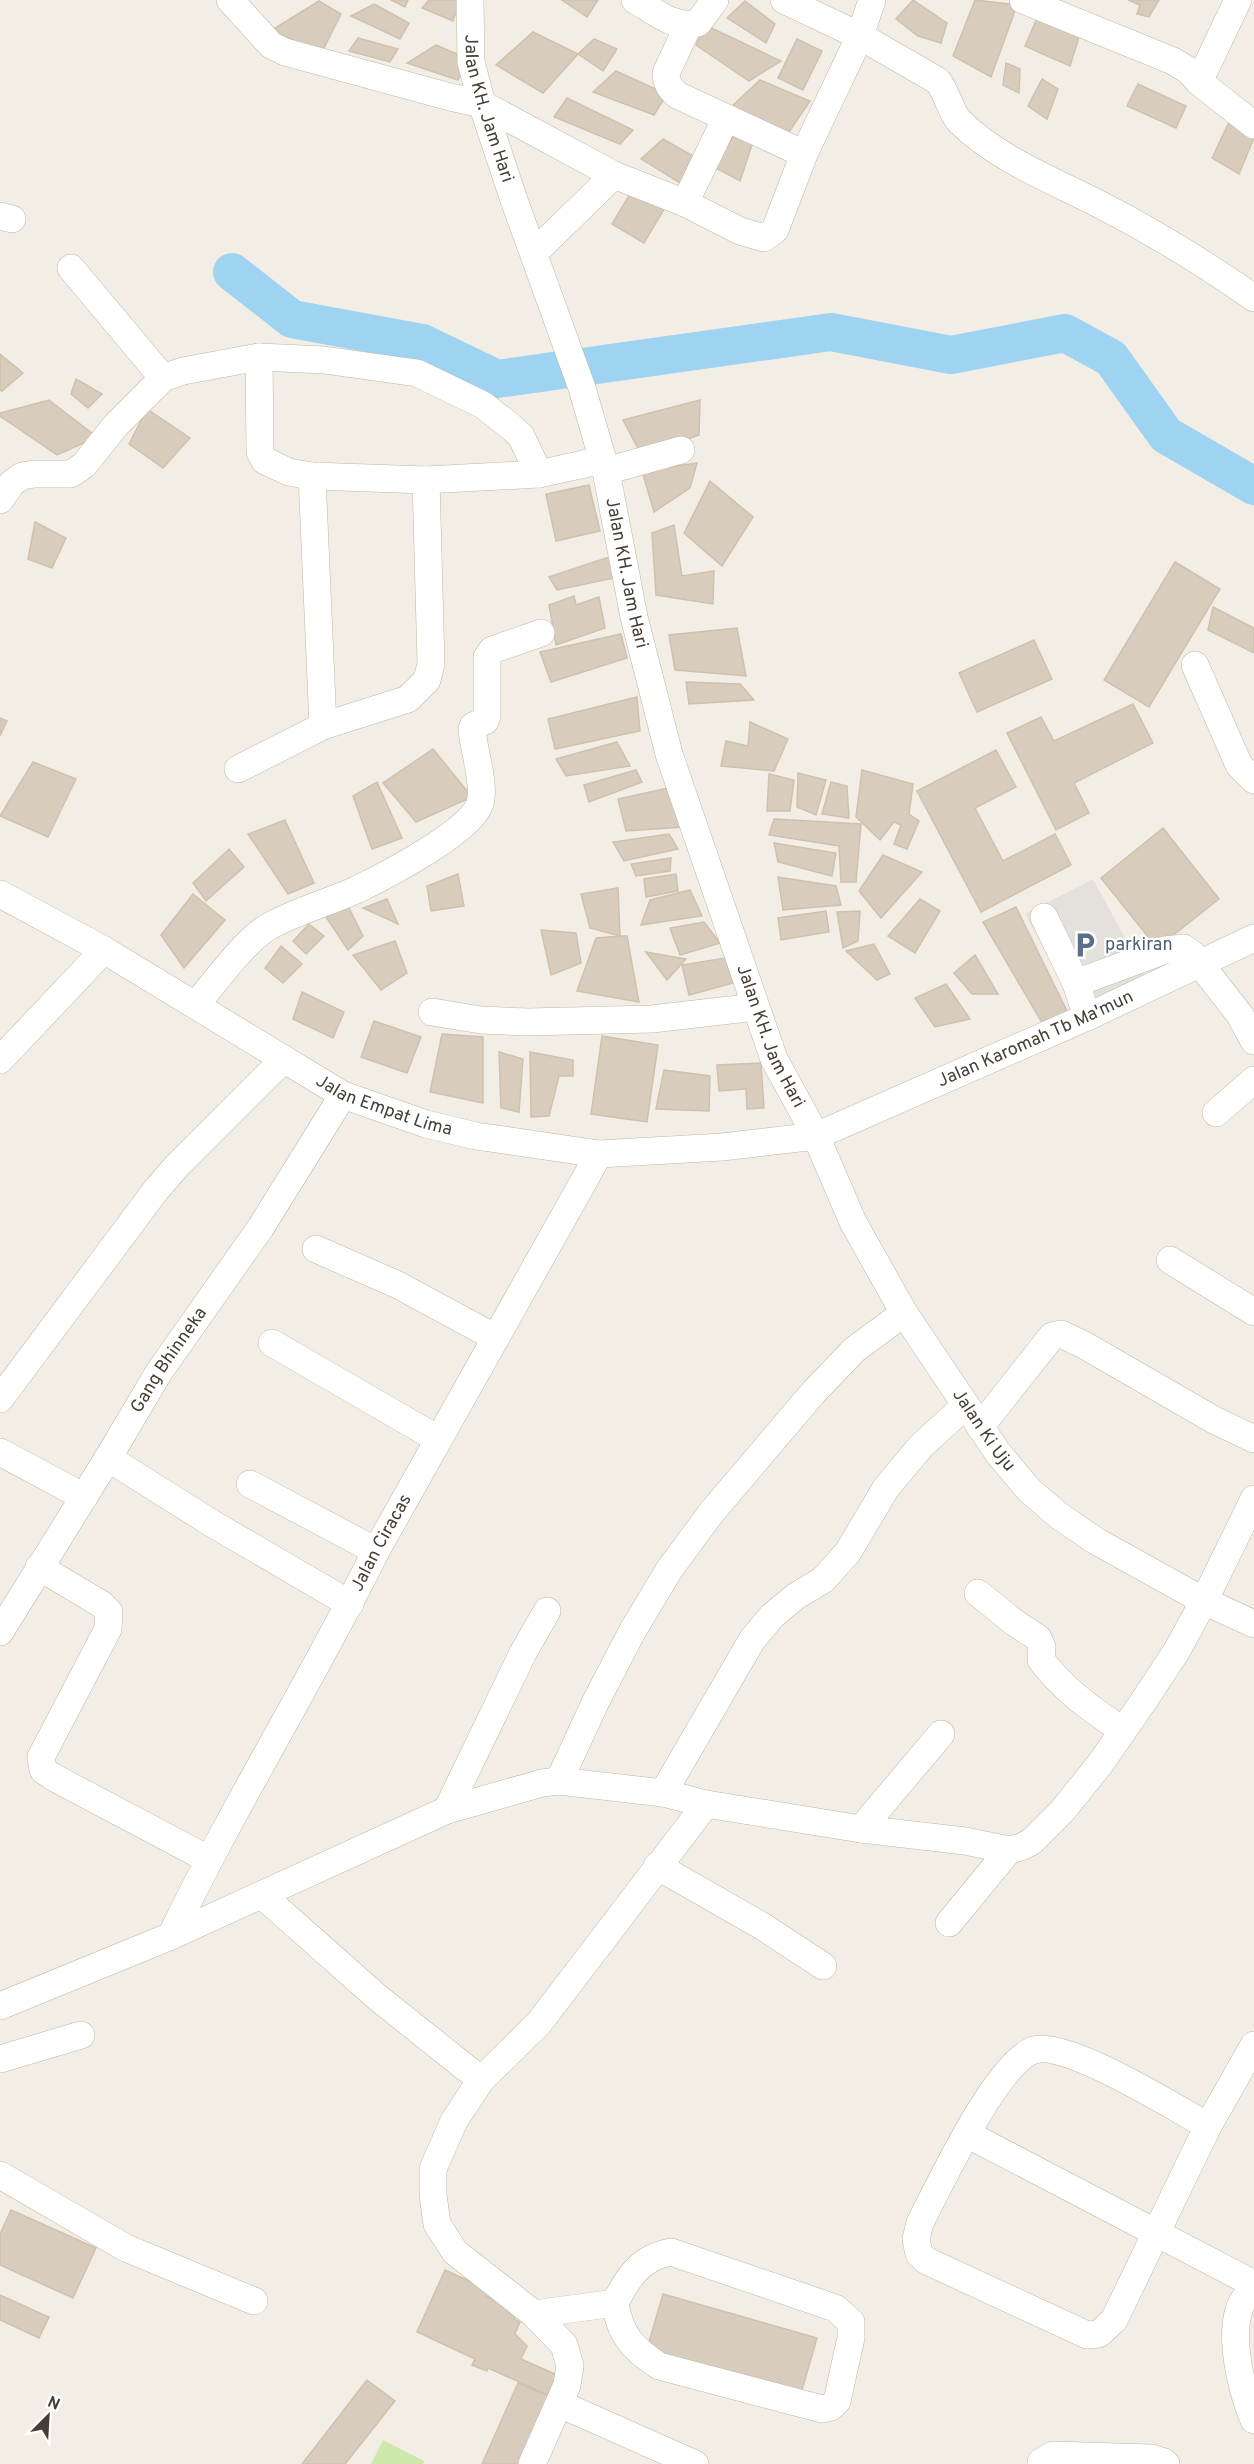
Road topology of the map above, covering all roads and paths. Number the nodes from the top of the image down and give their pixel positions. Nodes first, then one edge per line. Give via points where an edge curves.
1 (230, 0) edge
2 (470, 0) edge
3 (635, 0) edge
4 (715, 0) edge
5 (784, 0) edge
6 (872, 0) edge
7 (1023, 0) edge
8 (1238, 0) edge
9 (1057, 6) edge
10 (688, 26) junction
11 (860, 36) junction
12 (1199, 82) junction
13 (482, 104) junction
14 (726, 118) junction
15 (1254, 125) edge
16 (804, 154) junction
17 (614, 175) junction
18 (685, 203) junction
19 (536, 258) junction
20 (71, 268) dead end
21 (1254, 298) edge
22 (259, 357) junction
23 (163, 378) junction
24 (681, 450) dead end
25 (604, 465) junction
26 (539, 474) junction
27 (312, 476) junction
28 (426, 480) junction
29 (0, 501) edge
30 (541, 633) dead end
31 (1195, 665) dead end
32 (323, 726) junction
33 (238, 769) dead end
34 (1254, 780) edge
35 (0, 894) edge
36 (1044, 917) dead end
37 (1254, 938) edge
38 (104, 950) junction
39 (1200, 964) junction
40 (1076, 983) junction
41 (196, 1004) junction
42 (756, 1007) junction
43 (432, 1012) dead end
44 (1087, 1017) junction
45 (1254, 1041) edge
46 (284, 1059) junction
47 (0, 1060) edge
48 (1254, 1080) edge
49 (343, 1095) junction
50 (1216, 1113) dead end
51 (816, 1136) junction
52 (598, 1154) junction
53 (316, 1249) dead end
54 (1170, 1260) dead end
55 (1254, 1312) edge
56 (904, 1313) junction
57 (496, 1338) junction
58 (272, 1343) dead end
59 (0, 1399) edge
60 (973, 1416) junction
61 (438, 1439) junction
62 (1254, 1439) edge
63 (0, 1452) edge
64 (108, 1458) junction
65 (250, 1484) dead end
66 (84, 1497) junction
67 (1254, 1499) edge
68 (376, 1551) junction
69 (39, 1568) junction
70 (978, 1593) dead end
71 (1204, 1601) junction
72 (350, 1604) junction
73 (547, 1611) dead end
74 (1254, 1624) edge
75 (0, 1632) edge
76 (1123, 1730) junction
77 (941, 1734) dead end
78 (559, 1781) junction
79 (663, 1793) junction
80 (706, 1803) junction
81 (447, 1810) junction
82 (861, 1829) junction
83 (1010, 1850) junction
84 (208, 1859) junction
85 (657, 1866) junction
86 (262, 1895) junction
87 (949, 1923) dead end
88 (171, 1936) junction
89 (823, 1966) dead end
90 (0, 2006) edge
91 (81, 2035) dead end
92 (1254, 2044) edge
93 (0, 2059) edge
94 (481, 2080) junction
95 (1208, 2126) junction
96 (967, 2134) junction
97 (0, 2175) edge
98 (1157, 2235) junction
99 (1254, 2284) edge
100 (1254, 2290) edge
101 (254, 2301) dead end
102 (615, 2303) junction
103 (534, 2314) junction
104 (560, 2404) junction
105 (1254, 2420) edge
106 (668, 2458) edge
107 (532, 2464) edge
108 (695, 2464) edge
109 (1041, 2464) edge
110 (1166, 2464) edge

1 - 13 street via 271,45 285,51
2 - 13 street, Jalan KH. Jam Hari via 471,62
3 - 10 street
4 - 10 street via 698,24
5 - 11 street
6 - 11 street
7 - 9 street
8 - 12 street
9 - 12 street via 1173,61
10 - 14 street via 669,63 666,81 677,95
11 - 16 street
11 - 21 street via 938,81 957,119 982,142 1145,228
12 - 15 street
13 - 17 street
13 - 19 street, Jalan KH. Jam Hari
14 - 16 street
14 - 18 street
16 - 18 street via 775,230 764,238 740,231
17 - 18 street
17 - 19 street
19 - 25 street, Jalan KH. Jam Hari via 582,388
20 - 23 street
22 - 23 street via 183,370
22 - 26 street via 324,360 417,373 483,405 510,426 521,436
22 - 27 street via 260,452 264,461 289,472
23 - 29 street via 116,425 84,465 71,474 22,476
24 - 25 street
25 - 26 street
25 - 42 street, Jalan KH. Jam Hari via 658,716
26 - 28 street
27 - 28 street
27 - 32 street
28 - 32 street via 431,664 427,680 408,699
30 - 41 street via 492,650 487,657 487,716 472,729 482,797 473,815 448,837 364,885 266,928
31 - 34 street via 1239,765
32 - 33 street
35 - 38 street, Jalan Empat Lima
36 - 40 street
37 - 39 street, Jalan Karomah Tb Ma'mun
38 - 41 street, Jalan Empat Lima
38 - 47 street
39 - 40 street via 1184,948 1173,948
39 - 44 street, Jalan Karomah Tb Ma'mun
39 - 45 street via 1240,1015
40 - 44 street
41 - 46 street, Jalan Empat Lima
42 - 43 street via 652,1019 528,1022
42 - 51 street, Jalan KH. Jam Hari via 774,1059
44 - 51 street, Jalan Karomah Tb Ma'mun
46 - 49 street, Jalan Empat Lima
46 - 59 street via 156,1190
48 - 50 street
49 - 52 street, Jalan Empat Lima via 426,1124 476,1136
49 - 64 street, Gang Bhinneka via 261,1227 159,1372
51 - 52 street, Jalan Empat Lima via 722,1147
51 - 56 street, Jalan Ki Uju via 853,1222
52 - 57 street, Jalan Ciracas
53 - 57 street via 398,1285
54 - 55 street
56 - 60 street, Jalan Ki Uju
56 - 78 street via 855,1350 819,1386 711,1513 669,1570 633,1630
57 - 61 street, Jalan Ciracas
58 - 61 street
60 - 62 street via 1052,1336 1061,1334
60 - 71 street, Jalan Ki Uju via 1029,1490 1058,1515 1096,1541
60 - 79 street via 922,1445 886,1488 848,1552 823,1580 796,1596 757,1633
61 - 68 street, Jalan Ciracas
63 - 66 street
64 - 66 street, Gang Bhinneka
64 - 72 street
65 - 68 street
66 - 69 street, Gang Bhinneka
67 - 71 street
68 - 72 street, Jalan Ciracas
69 - 75 street, Gang Bhinneka
69 - 84 street via 109,1612 108,1629 41,1757 43,1770
70 - 76 street via 1038,1638 1041,1659 1052,1674 1083,1703
71 - 74 street, Jalan Ki Uju
71 - 76 street via 1176,1652
72 - 84 street, Jalan Ciracas
73 - 81 street
76 - 83 street via 1049,1825 1031,1842
77 - 82 street
78 - 79 street
78 - 81 street
79 - 80 street
80 - 82 street
80 - 85 street
81 - 86 street
82 - 83 street
83 - 87 street
84 - 88 street, Jalan Ciracas
85 - 89 street
85 - 94 street via 539,2022
86 - 88 street
86 - 94 street via 377,1997
88 - 90 street
91 - 93 street
92 - 95 street
94 - 103 street via 454,2121 433,2169 437,2223 455,2252
95 - 96 street via 1087,2061 1058,2051 1035,2050 1008,2071
95 - 98 street
96 - 98 street
96 - 98 street via 920,2223 916,2239 919,2254 927,2261 1087,2335 1099,2334 1114,2320
97 - 101 street via 126,2248
98 - 99 street
100 - 105 street via 1239,2309 1236,2332 1239,2368
102 - 102 street via 626,2336 638,2352 659,2366 822,2409 837,2401 851,2322 835,2308 671,2252 644,2260
102 - 103 street
103 - 104 street via 564,2345 570,2366
104 - 106 street
104 - 107 street
106 - 108 street
109 - 110 street via 1053,2455 1151,2458

